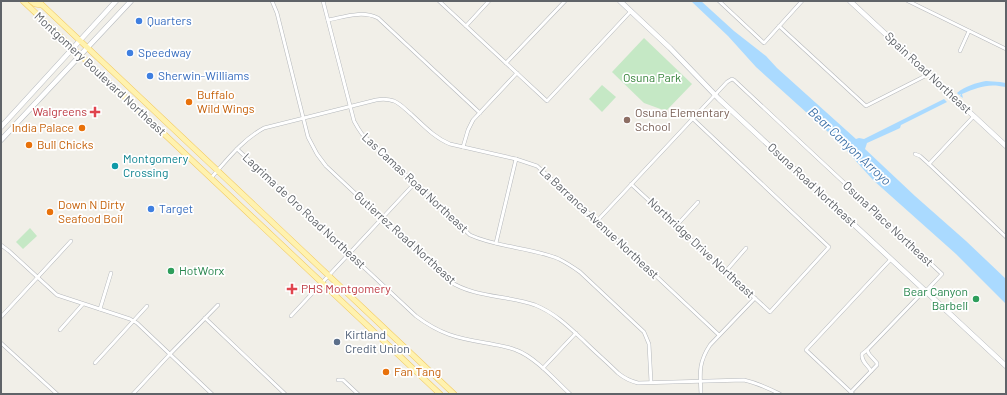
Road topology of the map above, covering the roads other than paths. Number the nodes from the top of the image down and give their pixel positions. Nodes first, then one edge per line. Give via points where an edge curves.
1 (23, 1) edge
2 (31, 1) edge
3 (38, 1) edge
4 (116, 1) edge
5 (131, 1) edge
6 (272, 1) edge
7 (323, 1) edge
8 (439, 1) edge
9 (489, 1) edge
10 (565, 1) edge
11 (620, 1) edge
12 (719, 1) edge
13 (802, 1) edge
14 (850, 1) edge
15 (908, 1) edge
16 (43, 6) junction
17 (631, 11) junction
18 (328, 20) junction
19 (466, 26) junction
20 (779, 26) junction
21 (969, 31) junction
22 (80, 40) junction
23 (73, 48) junction
24 (88, 48) junction
25 (1006, 49) edge
26 (960, 51) dead end
27 (80, 56) junction
28 (506, 63) junction
29 (517, 73) junction
30 (929, 74) junction
31 (715, 95) junction
32 (350, 106) junction
33 (480, 113) junction
34 (974, 116) junction
35 (303, 118) junction
36 (692, 118) junction
37 (1, 127) edge
38 (1, 140) edge
39 (1006, 146) edge
40 (463, 147) junction
41 (237, 149) junction
42 (915, 154) dead end
43 (516, 159) junction
44 (929, 164) junction
45 (218, 171) junction
46 (211, 178) junction
47 (414, 184) junction
48 (632, 184) junction
49 (698, 202) dead end
50 (382, 218) junction
51 (597, 221) junction
52 (677, 226) junction
53 (1006, 237) edge
54 (71, 241) dead end
55 (496, 243) junction
56 (1, 245) edge
57 (746, 248) dead end
58 (349, 253) junction
59 (891, 259) junction
60 (726, 270) junction
61 (111, 273) dead end
62 (328, 276) junction
63 (38, 277) junction
64 (322, 283) junction
65 (926, 291) junction
66 (755, 298) junction
67 (83, 304) junction
68 (218, 305) dead end
69 (147, 306) dead end
70 (100, 309) junction
71 (291, 316) dead end
72 (1, 317) edge
73 (205, 318) junction
74 (134, 321) junction
75 (60, 330) dead end
76 (576, 333) junction
77 (719, 336) junction
78 (1, 342) edge
79 (867, 350) junction
80 (170, 354) junction
81 (95, 363) dead end
82 (1006, 366) edge
83 (543, 368) junction
84 (871, 371) junction
85 (338, 380) dead end
86 (701, 381) junction
87 (651, 382) junction
88 (445, 386) junction
89 (852, 393) edge
90 (57, 394) edge
91 (133, 394) edge
92 (212, 394) edge
93 (285, 394) edge
94 (358, 394) edge
95 (439, 394) edge
96 (454, 394) edge
97 (570, 394) edge
98 (701, 394) edge
99 (780, 394) edge

1 - 23 main road, Montgomery Boulevard Northeast
2 - 16 main road
3 - 16 main road, Montgomery Boulevard Northeast
4 - 22 street
5 - 24 street
6 - 35 street, Gutierrez Road Northeast
7 - 18 street, Las Camas Road Northeast
8 - 19 street
9 - 19 street
10 - 28 street
11 - 17 street, Osuna Road Northeast
12 - 20 street via 764,43
13 - 20 street
14 - 30 street, Spain Road Northeast
15 - 21 street
16 - 22 main road, Montgomery Boulevard Northeast
17 - 29 street via 547,101
17 - 31 street, Osuna Road Northeast
18 - 32 street, Las Camas Road Northeast
18 - 33 street via 363,14 378,18
19 - 28 street
20 - 30 street via 866,106
21 - 25 street
21 - 26 street
22 - 23 street
22 - 24 main road, Montgomery Boulevard Northeast
23 - 27 main road, Montgomery Boulevard Northeast
23 - 37 street
24 - 27 street
24 - 45 main road, Montgomery Boulevard Northeast
27 - 38 street
27 - 46 main road, Montgomery Boulevard Northeast
28 - 29 street
29 - 33 street
30 - 34 street, Spain Road Northeast
31 - 36 street
31 - 59 street, Osuna Road Northeast
31 - 65 street, Osuna Place Northeast via 729,80 734,80 872,208 942,274
32 - 35 street, La Barranca Avenue Northeast
32 - 40 street, La Barranca Avenue Northeast via 384,99 394,101 436,137
32 - 47 street, Las Camas Road Northeast via 362,134
33 - 40 street via 468,130
34 - 39 street, Spain Road Northeast
34 - 44 street
35 - 41 street, La Barranca Avenue Northeast via 264,128
35 - 50 street, Gutierrez Road Northeast via 310,141 321,160
36 - 48 street
36 - 66 street, Northridge Drive Northeast via 830,247 770,312
40 - 43 street, La Barranca Avenue Northeast
41 - 45 street, La Barranca Avenue Northeast
41 - 58 street, Lagrima de Oro Road Northeast
42 - 44 street
43 - 51 street, La Barranca Avenue Northeast via 537,166
43 - 55 street
44 - 53 street
45 - 46 street, La Barranca Avenue Northeast
45 - 62 main road, Montgomery Boulevard Northeast
46 - 64 main road, Montgomery Boulevard Northeast
47 - 50 street
47 - 55 street, Las Camas Road Northeast via 470,235
48 - 51 street
48 - 52 street, Northridge Drive Northeast
49 - 52 street
50 - 58 street
50 - 76 street, Gutierrez Road Northeast via 456,285 470,291 519,300 536,306 560,319
51 - 77 street, La Barranca Avenue Northeast
52 - 60 street, Northridge Drive Northeast
54 - 63 street
55 - 87 street, Las Camas Road Northeast via 559,259 588,278 644,332 649,344
56 - 63 street
57 - 60 street
58 - 62 street
58 - 83 street, Lagrima de Oro Road Northeast via 416,316 433,328 459,338 516,350 531,357
59 - 65 street, Osuna Road Northeast
59 - 89 street via 806,350
60 - 66 street, Northridge Drive Northeast
61 - 70 street
62 - 64 street
62 - 88 main road, Montgomery Boulevard Northeast
63 - 67 street via 58,296
63 - 72 street
64 - 71 street
64 - 95 main road, Montgomery Boulevard Northeast
65 - 79 street, Osuna Place Northeast
65 - 82 street, Osuna Road Northeast
66 - 77 street
67 - 70 street
67 - 75 street
68 - 73 street
69 - 74 street
70 - 74 street
73 - 80 street
73 - 93 street
74 - 80 street
74 - 81 street
76 - 83 street
76 - 87 street, Gutierrez Road Northeast via 624,378 638,383
77 - 86 street via 704,354 701,362
78 - 90 street
79 - 84 street via 862,354 862,358
79 - 84 street via 877,363
80 - 91 street
80 - 92 street
83 - 97 street, Lagrima de Oro Road Northeast
84 - 89 street
85 - 94 street via 343,380
86 - 87 street, Gutierrez Road Northeast
86 - 98 street
86 - 99 street, Gutierrez Road Northeast via 744,380 768,387
88 - 95 street
88 - 96 main road, Montgomery Boulevard Northeast

